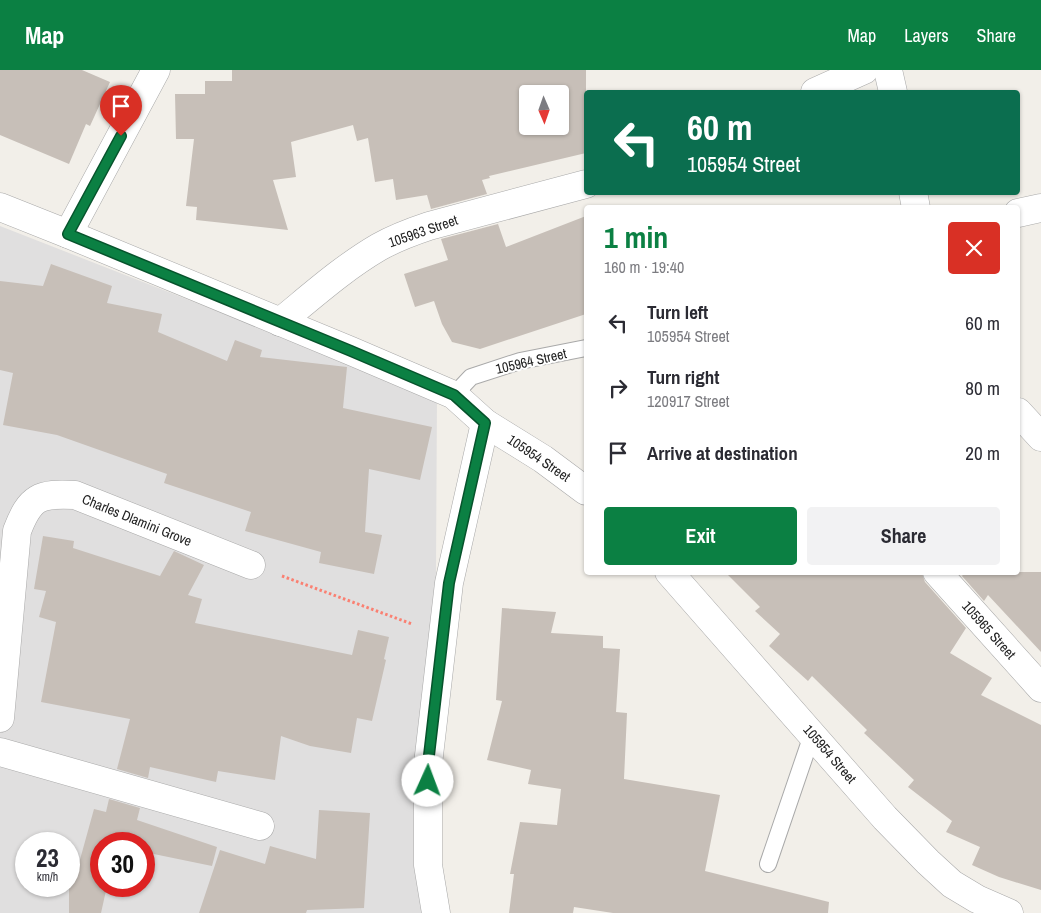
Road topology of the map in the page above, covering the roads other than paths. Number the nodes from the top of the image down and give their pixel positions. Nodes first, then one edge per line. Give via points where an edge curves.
1 (156, 70) edge
2 (864, 70) edge
3 (888, 70) edge
4 (819, 90) edge
5 (893, 90) edge
6 (584, 185) edge
7 (0, 207) edge
8 (1041, 208) edge
9 (1020, 213) edge
10 (68, 234) junction
11 (280, 322) junction
12 (584, 348) edge
13 (454, 395) junction
14 (1020, 414) edge
15 (485, 423) junction
16 (1041, 437) edge
17 (584, 489) edge
18 (251, 565) road end
19 (672, 575) edge
20 (940, 575) edge
21 (4, 633) edge
22 (1041, 688) edge
23 (0, 718) edge
24 (812, 734) junction
25 (0, 752) edge
26 (260, 826) dead end
27 (768, 864) dead end
28 (436, 913) edge
29 (1009, 913) edge

1 - 10 street
2 - 4 street
3 - 5 street
6 - 11 street, 105963 Street via 403,235 362,258
7 - 10 street, 105954 Street
8 - 9 street
10 - 11 street, 105954 Street
11 - 13 street, 105954 Street
12 - 13 lane, 105964 Street via 520,361 471,377
13 - 15 street, 105954 Street
14 - 16 street
15 - 17 street, 105954 Street via 543,458
15 - 28 street via 449,583 428,764 428,866
18 - 21 street, Charles Dlamini Grove via 75,495 55,494 36,499 23,514 17,531
19 - 24 street, 105954 Street
20 - 22 street, 105965 Street
21 - 23 street, Charles Dlamini Grove
24 - 27 lane
24 - 29 street, 105954 Street via 885,818 952,884
25 - 26 street

